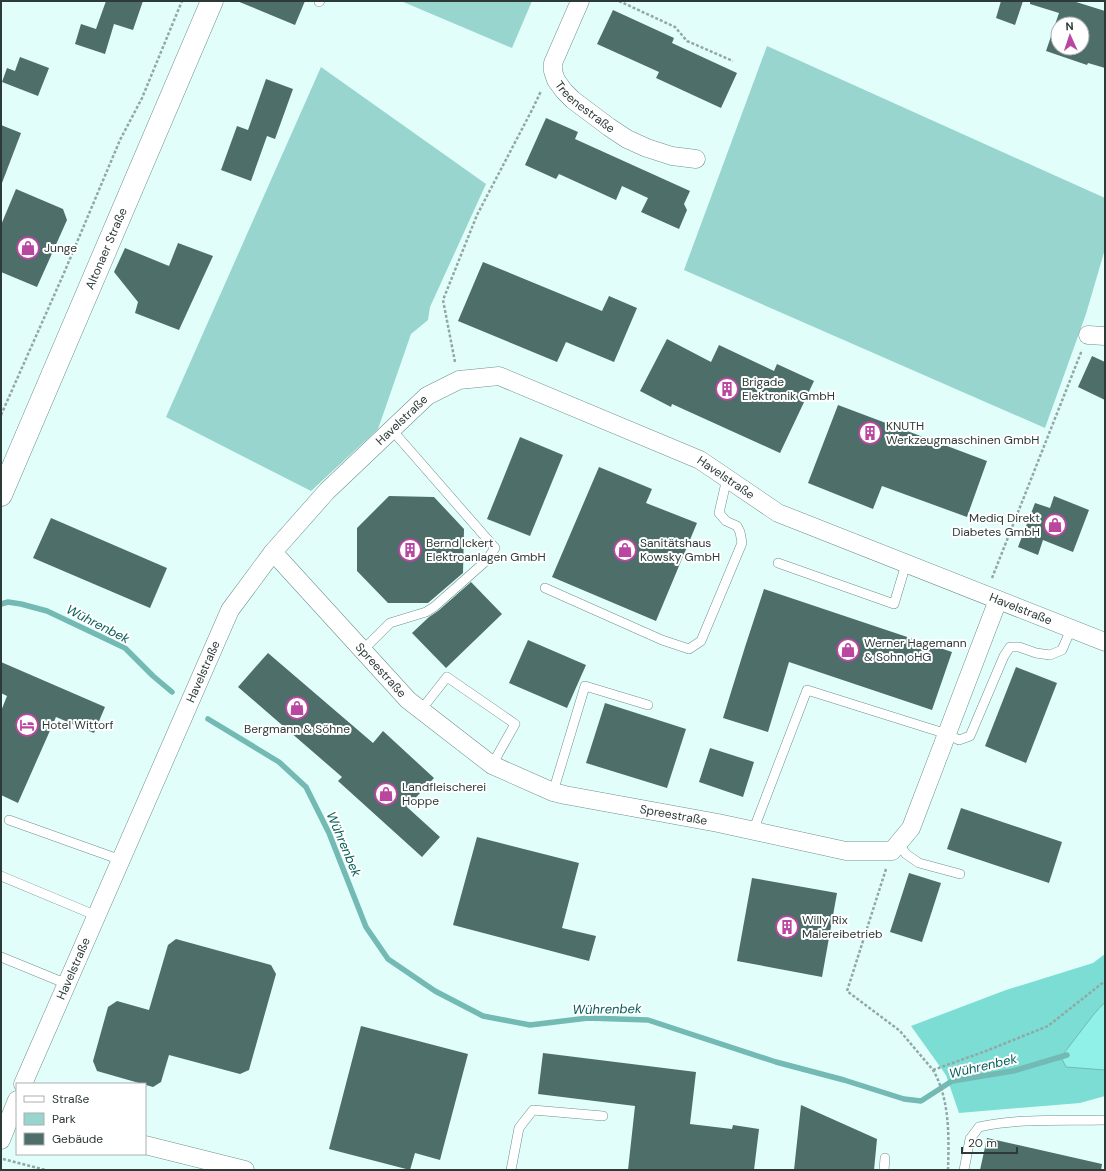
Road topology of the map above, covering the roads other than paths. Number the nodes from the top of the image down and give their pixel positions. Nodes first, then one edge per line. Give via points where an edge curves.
1 (212, 1) edge
2 (580, 1) edge
3 (696, 159) dead end
4 (392, 430) junction
5 (727, 478) junction
6 (1, 495) edge
7 (273, 552) junction
8 (778, 563) dead end
9 (906, 564) junction
10 (545, 588) dead end
11 (992, 598) junction
12 (1071, 629) junction
13 (1105, 642) edge
14 (363, 650) junction
15 (648, 705) dead end
16 (421, 710) junction
17 (947, 734) junction
18 (492, 765) junction
19 (553, 792) junction
20 (10, 820) dead end
21 (753, 831) junction
22 (895, 847) junction
23 (121, 860) junction
24 (960, 874) dead end
25 (1, 876) edge
26 (97, 916) junction
27 (1, 957) edge
28 (67, 984) junction
29 (23, 1083) edge
30 (16, 1102) edge
31 (10, 1116) edge
32 (603, 1116) dead end
33 (1105, 1120) edge
34 (1, 1140) edge
35 (146, 1145) edge
36 (885, 1158) dead end
37 (245, 1170) edge
38 (511, 1170) edge
39 (884, 1170) edge
40 (964, 1170) edge

1 - 6 main road, Altonaer Straße
2 - 3 street, Treenestraße via 553,62 556,80 564,91 627,138 672,156
4 - 5 street, Havelstraße via 427,396 458,380 499,376 700,460
4 - 7 street, Havelstraße via 328,491
4 - 14 lane via 495,548 486,561 434,607 390,623
5 - 9 street, Havelstraße via 778,513
5 - 10 lane via 719,513 726,521 737,526 742,543 701,641 689,649 662,640
7 - 14 street, Spreestraße
7 - 23 street, Havelstraße via 230,610
8 - 9 lane via 894,604
9 - 11 street, Havelstraße
11 - 12 street, Havelstraße
11 - 17 street
12 - 13 street, Havelstraße
12 - 17 lane via 1062,650 1050,655 1010,647 970,736 959,740
14 - 16 street, Spreestraße via 408,700
15 - 19 lane via 584,686
16 - 18 street, Spreestraße
16 - 18 lane via 447,677 515,724
17 - 21 lane via 807,690
17 - 22 street via 911,828
18 - 19 street, Spreestraße
19 - 21 street, Spreestraße
20 - 23 lane
21 - 22 street, Spreestraße via 846,851
22 - 24 lane via 919,863
23 - 26 street, Havelstraße
25 - 26 lane
26 - 28 street, Havelstraße
27 - 28 lane
28 - 29 street, Havelstraße
30 - 31 street
31 - 34 street
32 - 38 lane via 533,1110 519,1128
33 - 40 lane via 1026,1121 979,1127 970,1139
35 - 37 street
36 - 39 lane

